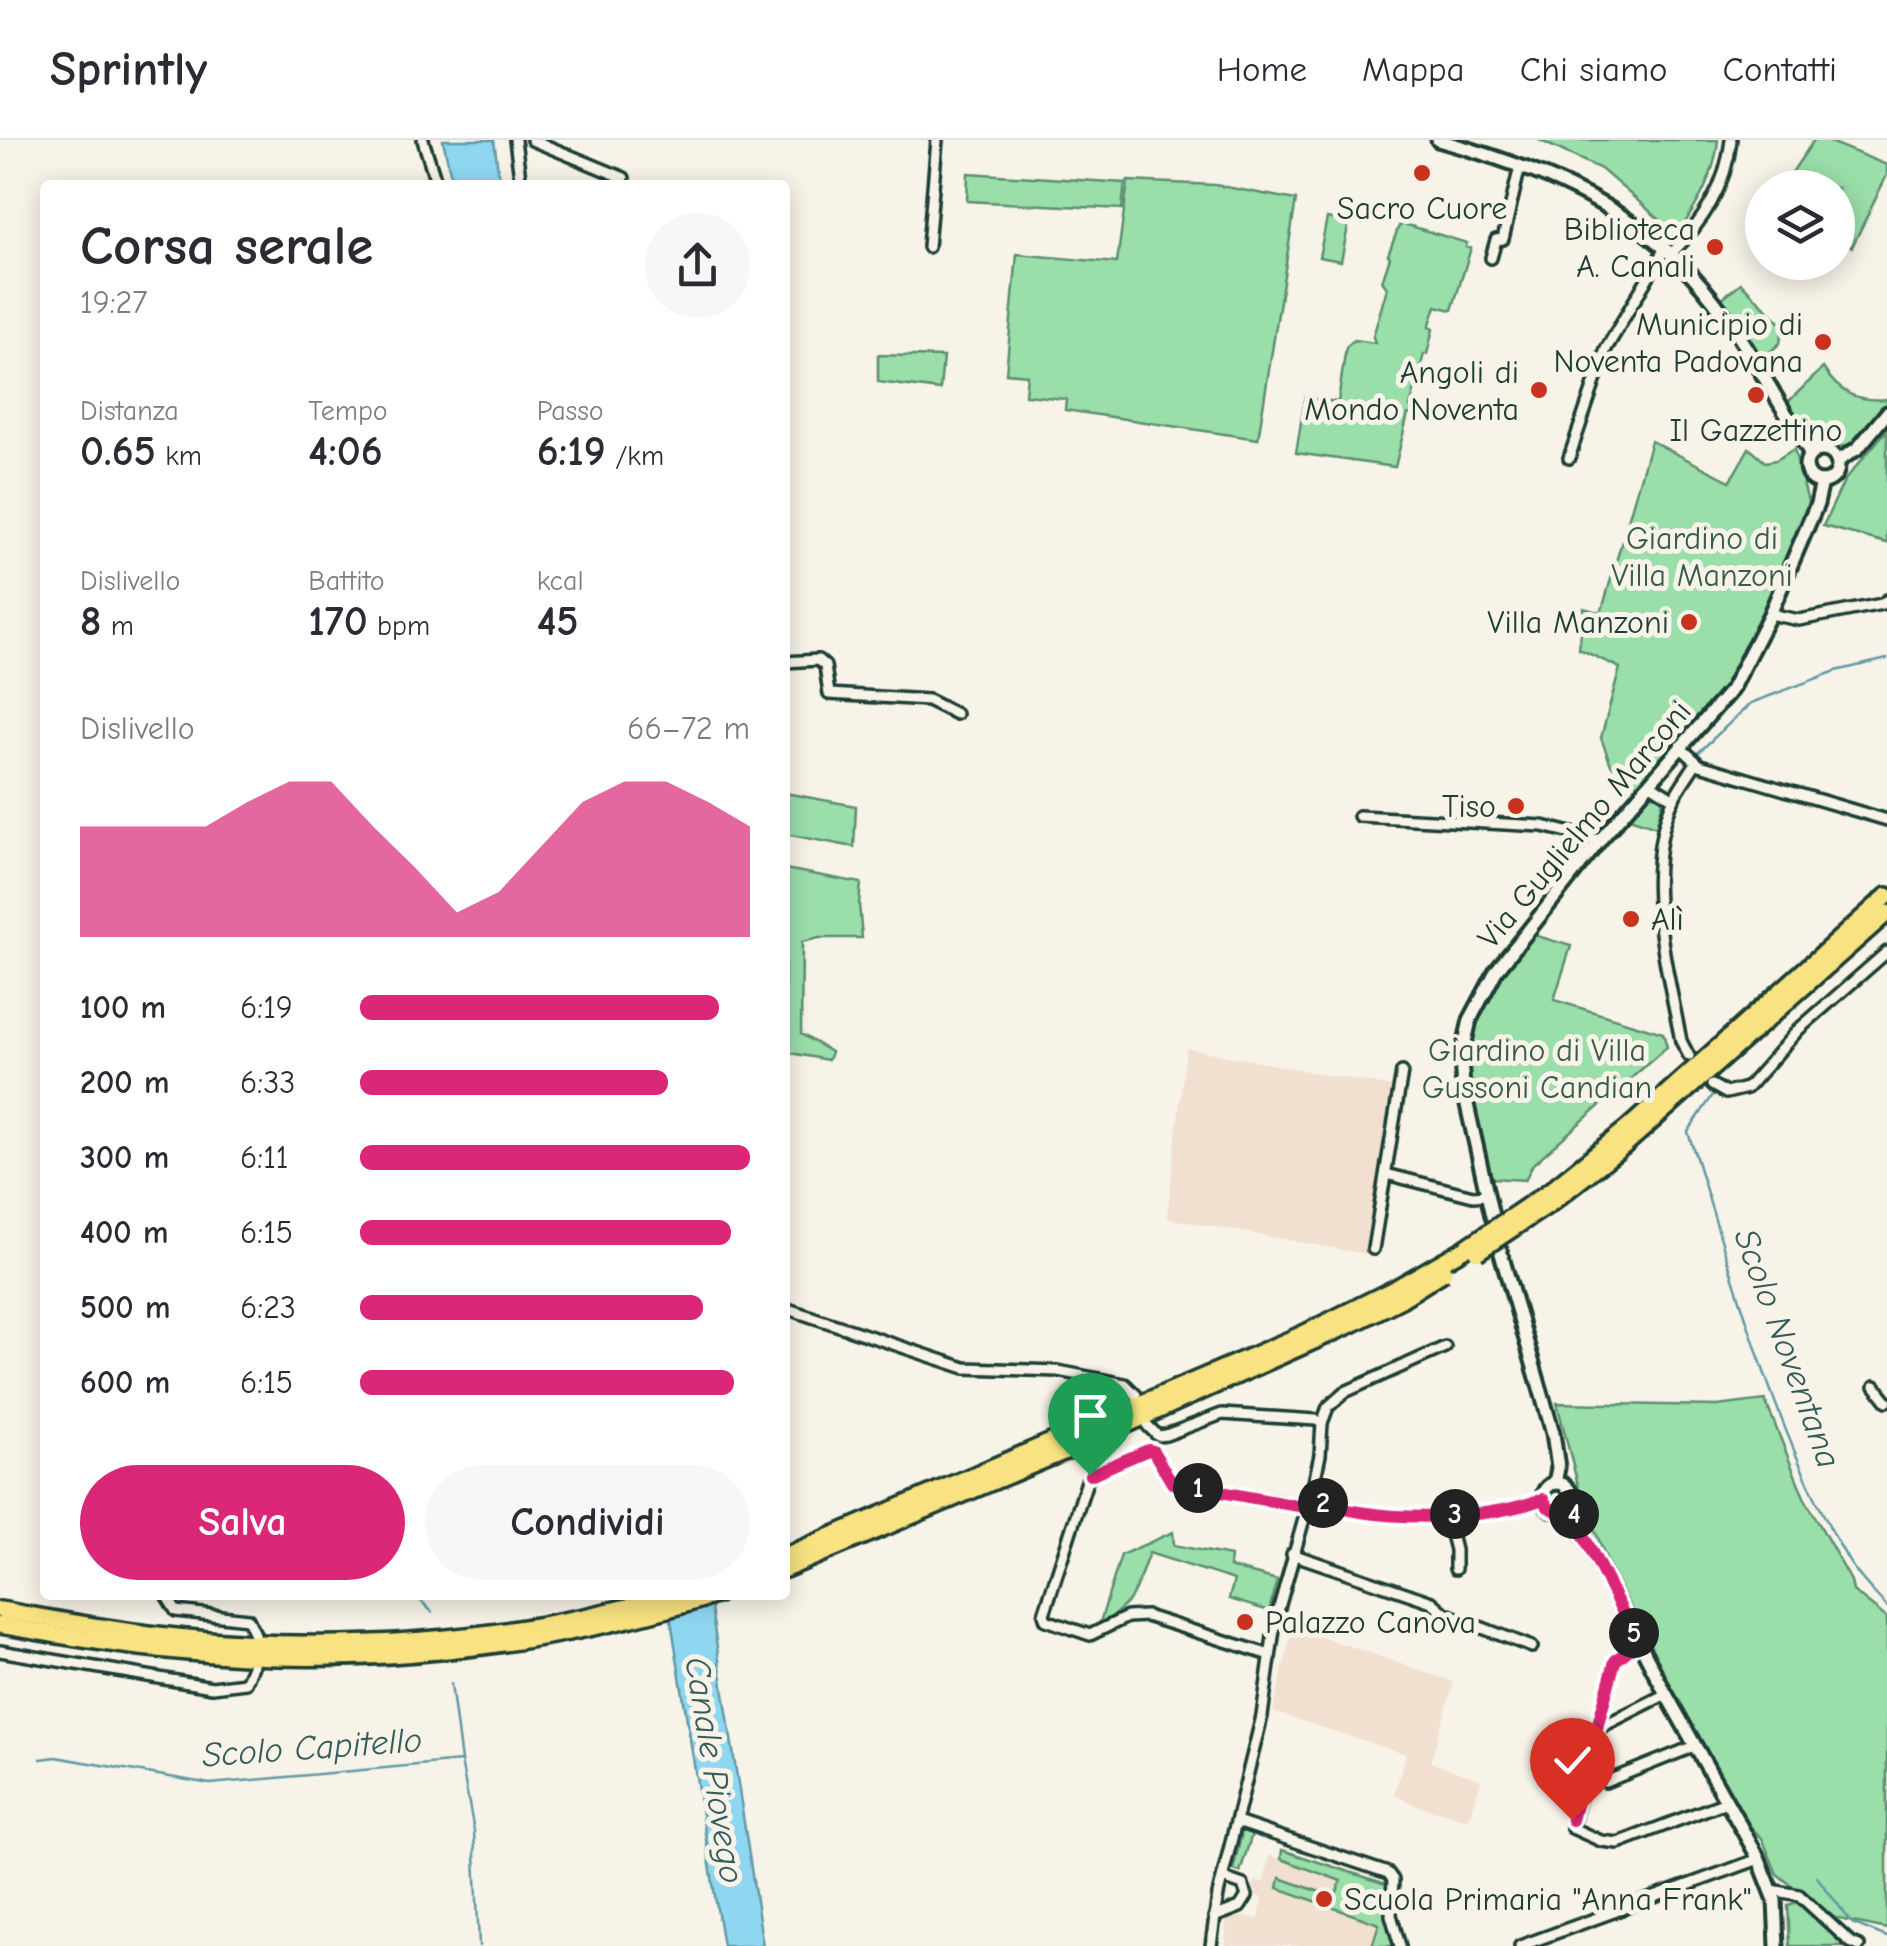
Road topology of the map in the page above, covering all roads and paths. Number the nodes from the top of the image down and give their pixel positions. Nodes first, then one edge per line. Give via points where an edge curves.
1 (423, 140) edge
2 (515, 140) edge
3 (532, 140) edge
4 (938, 140) edge
5 (1438, 140) edge
6 (1731, 140) edge
7 (1520, 166) junction
8 (624, 178) dead end
9 (436, 180) edge
10 (522, 180) edge
11 (928, 247) dead end
12 (1667, 252) junction
13 (1491, 258) dead end
14 (1887, 412) edge
15 (1810, 454) junction
16 (1569, 458) dead end
17 (1838, 461) junction
18 (1822, 482) junction
19 (1887, 600) edge
20 (1770, 614) junction
21 (790, 662) edge
22 (956, 714) dead end
23 (1680, 747) junction
24 (1696, 763) junction
25 (1648, 783) junction
26 (1674, 799) junction
27 (1359, 816) dead end
28 (1887, 820) edge
29 (1600, 840) junction
30 (1887, 896) edge
31 (1887, 913) edge
32 (1887, 952) edge
33 (1689, 1056) dead end
34 (1402, 1072) dead end
35 (1712, 1085) dead end
36 (1386, 1174) junction
37 (1487, 1195) junction
38 (1550, 1197) junction
39 (1492, 1216) dead end
40 (1373, 1249) dead end
41 (1500, 1250) dead end
42 (1399, 1293) junction
43 (790, 1310) edge
44 (1445, 1347) dead end
45 (1875, 1386) dead end
46 (1136, 1395) dead end
47 (1887, 1401) edge
48 (1322, 1424) junction
49 (1148, 1426) dead end
50 (1555, 1483) junction
51 (1543, 1499) junction
52 (1308, 1503) junction
53 (1568, 1505) junction
54 (1446, 1516) junction
55 (790, 1554) edge
56 (1292, 1554) junction
57 (790, 1567) edge
58 (1455, 1568) dead end
59 (169, 1600) edge
60 (658, 1600) edge
61 (692, 1600) edge
62 (0, 1610) edge
63 (612, 1617) junction
64 (0, 1625) edge
65 (255, 1634) dead end
66 (1638, 1642) junction
67 (1532, 1647) dead end
68 (0, 1651) edge
69 (1270, 1656) junction
70 (253, 1666) dead end
71 (1666, 1694) junction
72 (1597, 1729) junction
73 (1695, 1746) junction
74 (1606, 1782) dead end
75 (1726, 1802) junction
76 (1237, 1822) junction
77 (1759, 1859) junction
78 (1223, 1878) junction
79 (1772, 1890) junction
80 (1214, 1917) junction
81 (1212, 1946) edge
82 (1400, 1946) edge
83 (1520, 1946) edge
84 (1777, 1946) edge
85 (1859, 1946) edge

1 - 9 street
2 - 10 street
3 - 8 street
4 - 11 street
5 - 7 street
6 - 12 street via 1711,206
7 - 12 street via 1613,209
7 - 13 street via 1503,239 1496,240
12 - 15 street via 1714,302
12 - 16 street via 1606,349
14 - 17 street
15 - 17 street via 1824,449
15 - 18 street via 1808,474
17 - 18 street via 1837,473
18 - 20 street, Via Guglielmo Marconi
19 - 20 street via 1799,620
20 - 23 street, Via Guglielmo Marconi via 1731,690
21 - 22 street via 818,660 825,666 828,694 928,700
23 - 24 street
23 - 25 street, Via Guglielmo Marconi
24 - 26 street
24 - 28 street
25 - 26 street
25 - 29 street, Via Guglielmo Marconi
26 - 33 street via 1659,858 1658,898
27 - 29 street via 1543,826
29 - 37 street, Via Guglielmo Marconi via 1496,971 1470,1020 1463,1087
30 - 38 highway
31 - 38 highway via 1626,1144
32 - 35 street via 1799,1029 1747,1088 1734,1093
34 - 36 street
36 - 37 street
36 - 40 street
37 - 39 street, Via Guglielmo Marconi
38 - 42 highway, bridge
41 - 50 street via 1554,1434
42 - 55 highway
42 - 57 highway via 1352,1324
43 - 46 street via 965,1368 1108,1380
44 - 48 street via 1345,1392 1328,1407
45 - 47 street
48 - 49 street via 1244,1413 1222,1414 1166,1436
48 - 52 street
50 - 51 street
50 - 53 street via 1568,1488
51 - 53 street via 1556,1511
51 - 54 street
52 - 54 street
52 - 56 street
52 - 69 street via 1172,1483 1148,1450 1090,1475 1044,1614 1095,1634 1146,1616
53 - 66 street
54 - 58 street
56 - 67 street via 1432,1602 1446,1614
56 - 69 street
59 - 65 street via 176,1611 248,1619
60 - 63 highway
61 - 63 highway
62 - 63 highway via 200,1639 351,1643
63 - 64 highway via 463,1650 337,1658 157,1649
66 - 71 street
66 - 72 street via 1615,1661
68 - 70 street via 212,1688 246,1683
69 - 76 street
71 - 72 street
71 - 73 street
72 - 75 street via 1574,1830 1618,1842
73 - 74 street
73 - 75 street
75 - 77 street
76 - 78 street
76 - 82 street via 1388,1873
77 - 79 street
77 - 83 street
78 - 80 street
78 - 80 street via 1243,1884 1247,1896
79 - 84 street
79 - 85 street via 1799,1896
80 - 81 street

